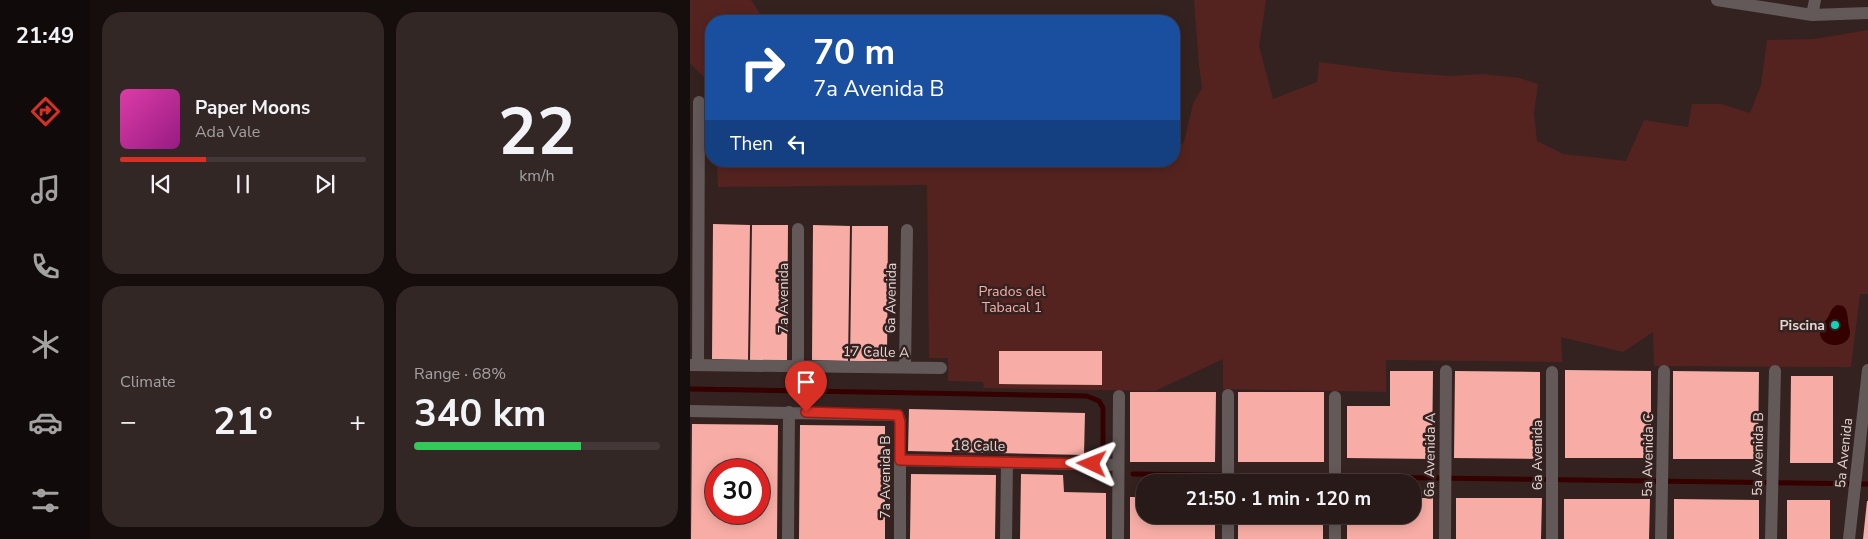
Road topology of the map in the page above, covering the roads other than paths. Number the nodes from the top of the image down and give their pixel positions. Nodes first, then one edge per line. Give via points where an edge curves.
1 (1717, 0) edge
2 (1815, 0) edge
3 (1868, 13) edge
4 (1812, 15) junction
5 (699, 102) dead end
6 (798, 229) dead end
7 (907, 230) dead end
8 (694, 365) edge
9 (798, 366) junction
10 (905, 367) junction
11 (941, 368) dead end
12 (1868, 370) edge
13 (1446, 371) dead end
14 (1664, 371) dead end
15 (1775, 371) dead end
16 (1552, 372) dead end
17 (1228, 395) dead end
18 (1119, 396) dead end
19 (1335, 397) dead end
20 (690, 412) edge
21 (789, 412) junction
22 (900, 460) junction
23 (1007, 462) junction
24 (1118, 465) junction
25 (1228, 474) edge
26 (1335, 474) edge
27 (1228, 524) edge
28 (1335, 524) edge
29 (788, 539) edge
30 (900, 539) edge
31 (1006, 539) edge
32 (1118, 539) edge
33 (1228, 539) edge
34 (1336, 539) edge
35 (1445, 539) edge
36 (1552, 539) edge
37 (1662, 539) edge
38 (1771, 539) edge
39 (1849, 539) edge

1 - 4 street
2 - 4 street
3 - 4 street
5 - 8 street
6 - 9 street, 7a Avenida
7 - 10 street, 6a Avenida
8 - 9 street, 17 Calle A
9 - 10 street, 17 Calle A
10 - 11 street, 17 Calle A
12 - 39 street, 5a Avenida
13 - 35 street, 6a Avenida A
14 - 37 street, 5a Avenida C
15 - 38 street, 5a Avenida B
16 - 36 street, 6a Avenida
17 - 25 street
18 - 24 street
19 - 26 street
20 - 21 street
21 - 22 street, 7a Avenida B via 898,415
21 - 29 street
22 - 23 street, 18 Calle
22 - 30 street, 7a Avenida B
23 - 24 street, 18 Calle
23 - 31 street
24 - 32 street
27 - 33 street
28 - 34 street

